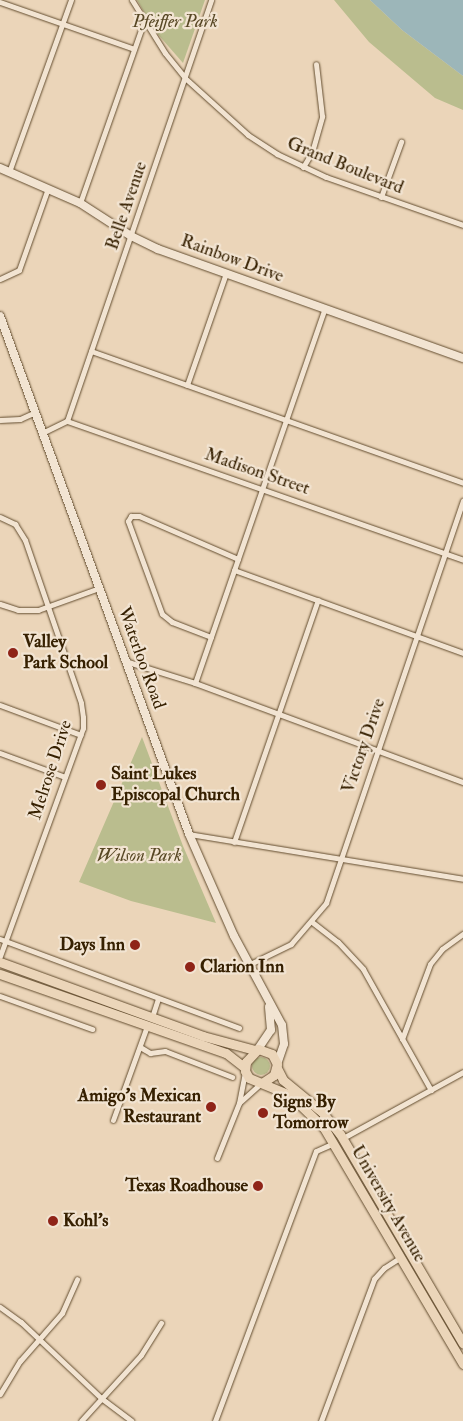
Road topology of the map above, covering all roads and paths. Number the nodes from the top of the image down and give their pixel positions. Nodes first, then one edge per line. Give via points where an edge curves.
1 (71, 0) edge
2 (132, 0) edge
3 (211, 0) edge
4 (0, 2) edge
5 (144, 21) junction
6 (62, 24) junction
7 (134, 49) junction
8 (316, 64) dead end
9 (185, 78) junction
10 (400, 142) dead end
11 (303, 167) junction
12 (0, 168) edge
13 (9, 172) junction
14 (48, 188) junction
15 (381, 197) junction
16 (80, 203) junction
17 (463, 225) edge
18 (131, 236) junction
19 (226, 273) junction
20 (0, 279) edge
21 (325, 308) junction
22 (0, 316) edge
23 (91, 351) junction
24 (463, 358) edge
25 (187, 385) junction
26 (36, 412) junction
27 (0, 420) edge
28 (286, 420) junction
29 (67, 421) junction
30 (44, 432) junction
31 (463, 483) edge
32 (262, 488) junction
33 (463, 502) edge
34 (0, 517) edge
35 (445, 554) junction
36 (238, 559) junction
37 (463, 560) edge
38 (234, 570) junction
39 (99, 588) junction
40 (318, 600) junction
41 (0, 604) edge
42 (47, 606) junction
43 (417, 636) junction
44 (211, 637) junction
45 (463, 653) edge
46 (128, 662) junction
47 (195, 683) junction
48 (0, 706) edge
49 (278, 714) junction
50 (81, 735) junction
51 (377, 750) junction
52 (0, 753) edge
53 (65, 777) junction
54 (463, 782) edge
55 (189, 834) junction
56 (234, 842) junction
57 (339, 858) junction
58 (463, 879) edge
59 (312, 922) junction
60 (463, 934) edge
61 (3, 940) edge
62 (0, 956) edge
63 (0, 962) edge
64 (248, 965) junction
65 (0, 974) edge
66 (0, 996) edge
67 (158, 999) junction
68 (268, 1005) junction
69 (152, 1018) junction
70 (147, 1026) junction
71 (239, 1028) dead end
72 (92, 1029) dead end
73 (192, 1032) junction
74 (402, 1039) junction
75 (140, 1047) junction
76 (257, 1050) junction
77 (277, 1066) junction
78 (245, 1070) junction
79 (463, 1072) edge
80 (232, 1077) dead end
81 (262, 1083) junction
82 (431, 1090) junction
83 (239, 1104) junction
84 (113, 1120) dead end
85 (344, 1138) junction
86 (334, 1143) junction
87 (217, 1158) dead end
88 (409, 1252) junction
89 (401, 1258) junction
90 (77, 1279) dead end
91 (0, 1307) edge
92 (161, 1323) dead end
93 (40, 1340) junction
94 (463, 1344) edge
95 (463, 1364) edge
96 (0, 1394) edge
97 (101, 1398) junction
98 (81, 1421) edge
99 (131, 1421) edge
100 (215, 1421) edge
101 (321, 1421) edge

1 - 6 street
2 - 5 street, Grand Boulevard
3 - 9 street, Belle Avenue
4 - 6 street
5 - 7 street
5 - 9 street, Grand Boulevard
6 - 7 street
6 - 13 street
7 - 16 street
8 - 11 street via 322,116 312,152
9 - 11 street, Grand Boulevard via 248,135
9 - 18 street, Belle Avenue
10 - 15 street
11 - 15 street, Grand Boulevard
12 - 13 main road, Rainbow Drive
13 - 14 main road, Rainbow Drive
14 - 16 main road, Rainbow Drive
14 - 20 street via 18,270
15 - 17 street, Grand Boulevard
16 - 18 main road, Rainbow Drive
18 - 19 main road, Rainbow Drive
18 - 23 street, Belle Avenue
19 - 21 main road, Rainbow Drive
19 - 25 street
21 - 24 main road, Rainbow Drive
21 - 28 street
22 - 26 main road, Waterloo Road
23 - 25 street
23 - 29 street, Belle Avenue
25 - 28 street
26 - 27 street via 19,419
26 - 30 main road, Waterloo Road
28 - 31 street
28 - 32 street
29 - 30 street
29 - 32 street, Madison Street
30 - 39 main road, Waterloo Road
32 - 35 street, Madison Street
32 - 36 street
33 - 35 street, Victory Drive
34 - 42 street, Melrose Drive via 10,520 23,534
35 - 37 street, Madison Street
35 - 43 street, Victory Drive
36 - 38 street
36 - 44 street via 139,516 129,519 162,614 172,622
38 - 40 street
38 - 44 street
39 - 42 street
39 - 46 main road, Waterloo Road
40 - 43 street
40 - 49 street
41 - 42 street via 24,611
42 - 50 street, Melrose Drive via 81,702
43 - 45 street
43 - 51 street, Victory Drive
44 - 47 street
46 - 47 street
46 - 55 main road, Waterloo Road
47 - 49 street
48 - 50 street
49 - 51 street
49 - 56 street
50 - 53 street, Melrose Drive
51 - 54 street
51 - 57 street, Victory Drive
52 - 53 street
53 - 61 street, Melrose Drive
55 - 56 street
55 - 64 main road, Waterloo Road
56 - 57 street
57 - 58 street
57 - 59 street, Victory Drive via 330,894
59 - 64 street, Victory Drive via 285,948
59 - 74 street via 357,961
60 - 74 street via 442,949 430,964
61 - 62 street, Melrose Drive
61 - 67 street
63 - 69 main road
64 - 68 main road, Waterloo Road
65 - 70 main road
66 - 72 street
67 - 69 street
67 - 71 street
68 - 76 main road, Waterloo Road via 271,1030
68 - 77 main road, Waterloo Road via 284,1034
69 - 73 main road
70 - 73 main road via 155,1024 175,1032
70 - 75 street
70 - 78 main road via 226,1053
73 - 76 main road
74 - 82 street
75 - 80 street via 150,1053 165,1051
75 - 84 street
76 - 77 main road via 272,1054
76 - 78 main road
77 - 81 main road via 270,1079
77 - 85 main road, University Avenue via 283,1080 322,1112
78 - 81 main road via 248,1078
78 - 83 street
79 - 82 street
81 - 83 street
81 - 86 main road, University Avenue via 290,1095
82 - 85 street
83 - 87 street
85 - 88 main road, University Avenue
86 - 89 main road, University Avenue
86 - 100 street via 316,1151
88 - 89 street
88 - 94 main road, University Avenue
89 - 95 main road, University Avenue
89 - 101 street via 384,1268 374,1279
90 - 93 street via 62,1313
91 - 93 street
92 - 97 street via 141,1355
93 - 96 street via 20,1361
93 - 97 street
97 - 98 street
97 - 99 street

